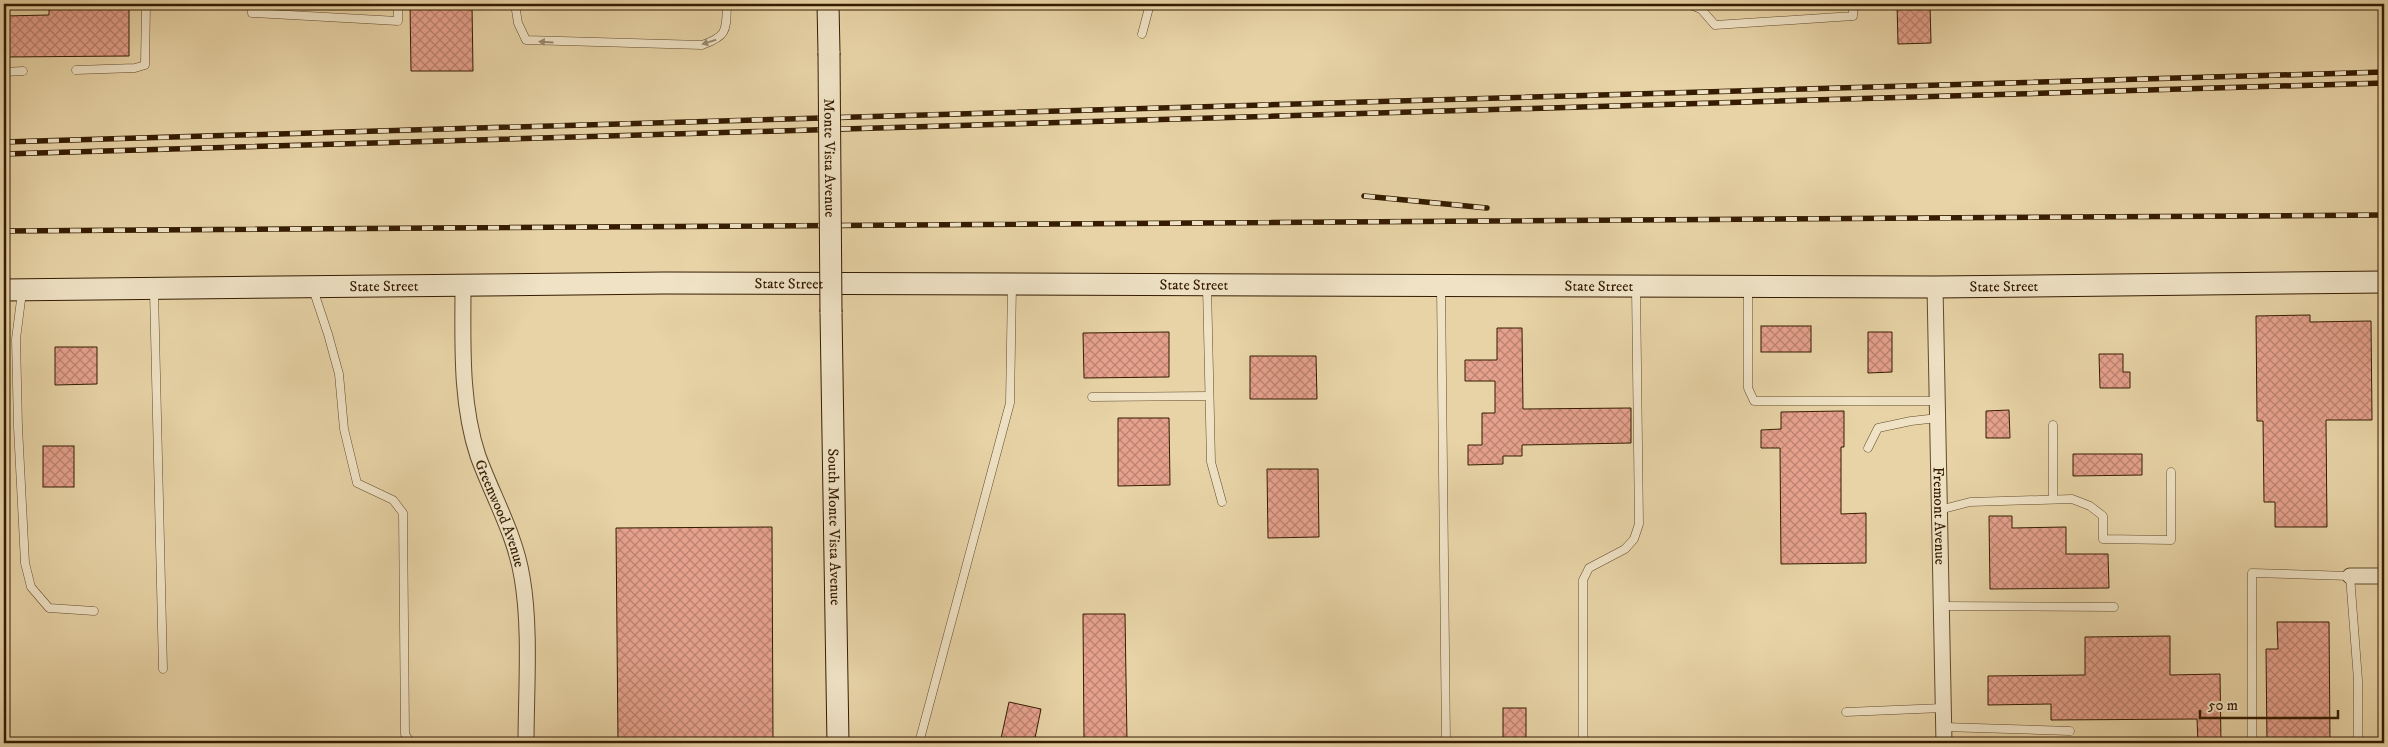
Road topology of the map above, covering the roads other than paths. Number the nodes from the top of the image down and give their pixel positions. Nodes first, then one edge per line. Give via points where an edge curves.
1 (146, 4) edge
2 (252, 4) edge
3 (398, 4) edge
4 (515, 4) edge
5 (727, 4) edge
6 (828, 4) edge
7 (1150, 4) edge
8 (1688, 4) edge
9 (1853, 4) edge
10 (1142, 34) dead end
11 (76, 70) dead end
12 (24, 71) dead end
13 (4, 72) edge
14 (2384, 282) edge
15 (1012, 283) junction
16 (1207, 284) junction
17 (1441, 285) junction
18 (1636, 286) junction
19 (1748, 286) junction
20 (463, 287) junction
21 (312, 288) junction
22 (1935, 288) junction
23 (154, 289) junction
24 (13, 290) edge
25 (831, 312) joint
26 (1209, 396) junction
27 (1092, 397) dead end
28 (1938, 401) junction
29 (1938, 418) junction
30 (2053, 426) dead end
31 (1868, 448) dead end
32 (2171, 472) dead end
33 (2053, 499) junction
34 (1222, 502) dead end
35 (1940, 510) junction
36 (2350, 576) junction
37 (2384, 576) edge
38 (1941, 606) junction
39 (2114, 607) dead end
40 (94, 612) dead end
41 (163, 669) dead end
42 (1943, 708) junction
43 (1846, 712) dead end
44 (1943, 728) junction
45 (2070, 731) dead end
46 (920, 739) dead end
47 (2358, 741) dead end
48 (427, 743) edge
49 (526, 743) edge
50 (838, 743) edge
51 (1446, 743) edge
52 (1583, 743) edge
53 (1944, 743) edge
54 (2252, 743) edge

1 - 11 lane via 145,64 134,68
2 - 3 lane via 252,13 398,21
5 -> 4 lane via 723,34 719,39 702,45 526,40 518,23
6 - 25 street, Monte Vista Avenue, bridge
7 - 10 lane
8 - 9 lane via 1701,9 1715,26 1853,16
12 - 13 lane
14 - 22 street, State Street
15 - 16 street, State Street
15 - 20 street, State Street
15 - 46 lane via 1010,403
16 - 17 street, State Street
16 - 26 lane
17 - 18 street, State Street
17 - 51 lane
18 - 19 street, State Street
18 - 52 lane via 1639,524 1634,539 1625,550 1589,568 1583,580
19 - 22 street, State Street
19 - 28 lane via 1748,388 1754,401
20 - 21 street, State Street
20 - 49 street, Greenwood Avenue via 467,405 478,454 513,538 522,577
21 - 23 street, State Street
21 - 48 lane via 339,374 344,429 357,483 393,500 403,513 405,734 410,742
22 - 28 street, Fremont Avenue
23 - 24 street, State Street
23 - 41 lane
24 - 40 lane via 25,564 31,587 49,608
25 - 50 street, South Monte Vista Avenue
26 - 27 lane
26 - 34 lane via 1211,462
28 - 29 street, Fremont Avenue
29 - 31 lane via 1878,428
29 - 35 street, Fremont Avenue
30 - 33 lane
32 - 33 lane via 2171,540 2103,539 2103,516 2090,506 2072,499
33 - 35 lane via 1970,502
35 - 38 street, Fremont Avenue
36 - 37 street
36 - 47 lane via 2358,680
36 - 54 lane via 2252,573
38 - 39 lane
38 - 42 street, Fremont Avenue
42 - 43 lane
42 - 44 street, Fremont Avenue
44 - 45 lane
44 - 53 street, Fremont Avenue

